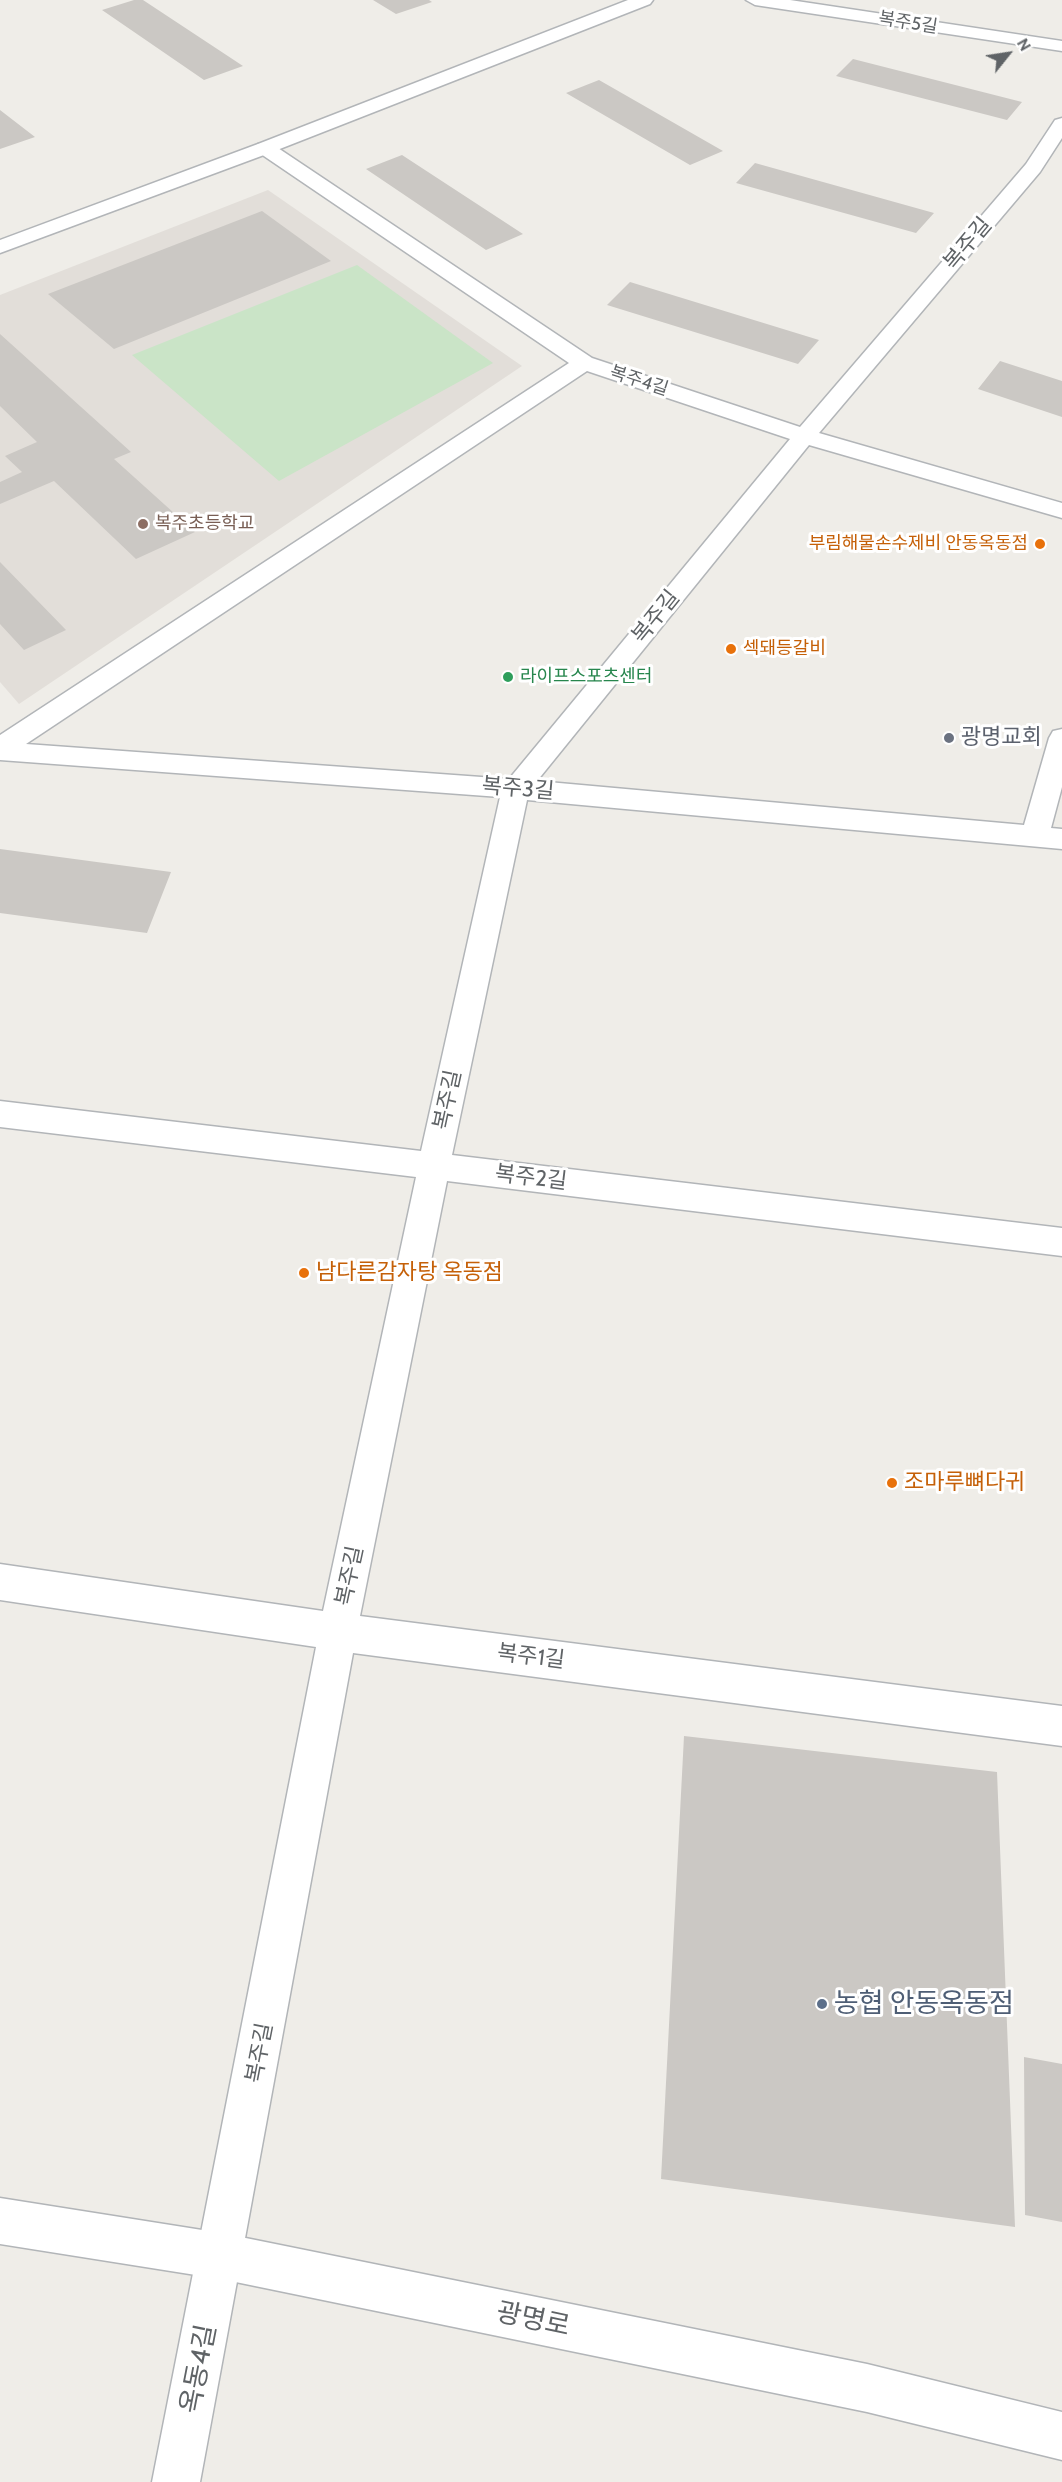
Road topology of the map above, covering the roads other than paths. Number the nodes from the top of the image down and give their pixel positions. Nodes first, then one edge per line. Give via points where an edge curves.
1 (644, 0) edge
2 (754, 0) edge
3 (1062, 46) edge
4 (1062, 124) edge
5 (265, 148) junction
6 (0, 247) edge
7 (584, 363) junction
8 (804, 436) junction
9 (1062, 511) edge
10 (1062, 738) edge
11 (0, 750) edge
12 (516, 789) junction
13 (1035, 836) junction
14 (1062, 839) edge
15 (0, 1114) edge
16 (434, 1166) junction
17 (1062, 1242) edge
18 (0, 1582) edge
19 (338, 1632) junction
20 (1062, 1726) edge
21 (0, 2221) edge
22 (221, 2256) junction
23 (1062, 2436) edge
24 (176, 2482) edge

1 - 5 street
2 - 3 street, 복주5길
4 - 8 street, 복주길 via 1033,168
5 - 6 street
5 - 7 street, 복주4길
7 - 8 street, 복주4길
7 - 11 street, 복주3길
8 - 9 street, 복주4길
8 - 12 street, 복주길
10 - 13 street
11 - 12 street, 복주3길
12 - 13 street, 복주3길
12 - 16 street, 복주길
13 - 14 street, 복주3길
15 - 16 street, 복주2길
16 - 17 street, 복주2길
16 - 19 street, 복주길
18 - 19 street, 복주1길
19 - 20 street, 복주1길
19 - 22 street, 복주길
21 - 22 street, 광명로
22 - 23 street, 광명로 via 867,2388
22 - 24 street, 옥동4길

